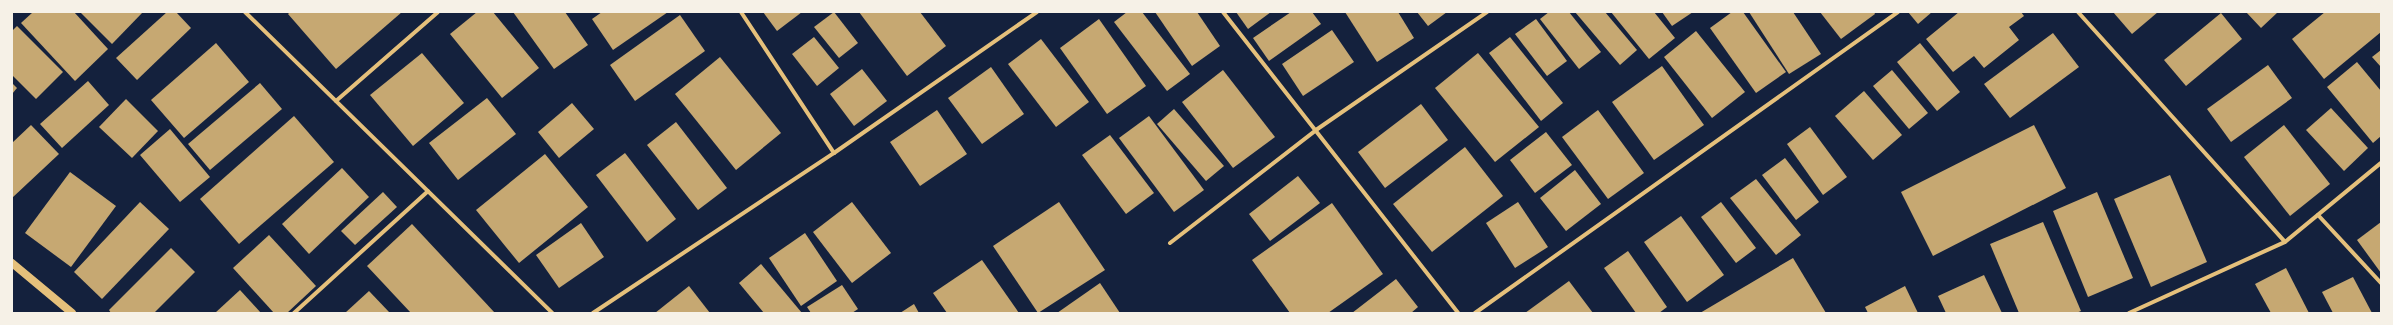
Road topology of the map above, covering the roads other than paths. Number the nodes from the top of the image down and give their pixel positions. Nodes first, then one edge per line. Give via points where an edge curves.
1 (245, 12) edge
2 (438, 12) edge
3 (741, 12) edge
4 (1037, 12) edge
5 (1223, 12) edge
6 (1487, 12) edge
7 (1898, 12) edge
8 (2078, 12) edge
9 (336, 101) junction
10 (1316, 130) junction
11 (834, 153) junction
12 (2381, 163) edge
13 (428, 191) junction
14 (2318, 215) junction
15 (2285, 242) junction
16 (1170, 243) dead end
17 (12, 263) edge
18 (2381, 283) edge
19 (72, 313) edge
20 (294, 313) edge
21 (552, 313) edge
22 (593, 313) edge
23 (1458, 313) edge
24 (1475, 313) edge
25 (2129, 313) edge

1 - 9 street
2 - 9 street
3 - 11 street
4 - 11 street
5 - 10 street
6 - 10 street
7 - 24 street
8 - 15 street
9 - 13 street
10 - 16 street
10 - 23 street
11 - 22 street
12 - 14 street
13 - 20 street
13 - 21 street
14 - 15 street
14 - 18 street
15 - 25 street
17 - 19 main road

